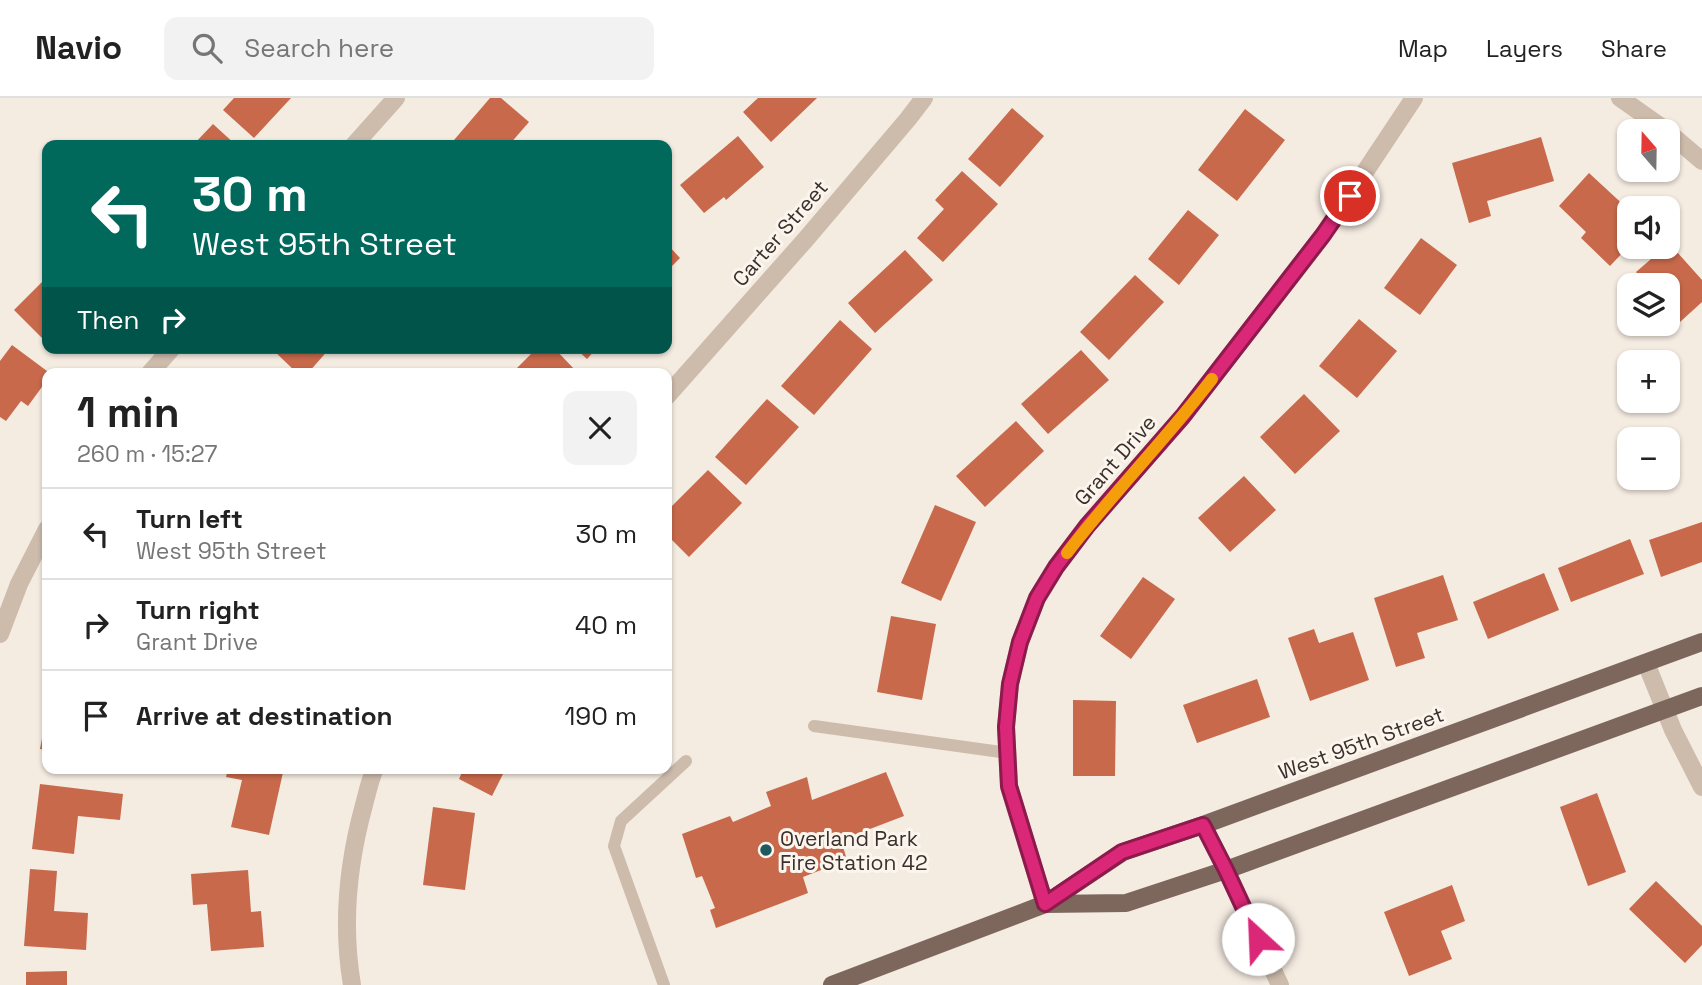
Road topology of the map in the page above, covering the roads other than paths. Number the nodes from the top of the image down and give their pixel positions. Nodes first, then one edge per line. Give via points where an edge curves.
1 (396, 98) edge
2 (924, 98) edge
3 (1414, 98) edge
4 (1620, 98) edge
5 (1650, 119) edge
6 (358, 140) edge
7 (1680, 142) edge
8 (1702, 161) edge
9 (167, 354) edge
10 (154, 368) edge
11 (672, 390) edge
12 (42, 538) edge
13 (0, 634) edge
14 (1702, 642) edge
15 (1646, 663) junction
16 (1702, 696) edge
17 (1664, 710) junction
18 (814, 726) dead end
19 (1007, 753) junction
20 (686, 761) dead end
21 (373, 774) edge
22 (672, 774) edge
23 (672, 774) edge
24 (1702, 787) edge
25 (1203, 825) junction
26 (1226, 870) junction
27 (1045, 904) junction
28 (352, 985) edge
29 (664, 985) edge
30 (832, 985) edge
31 (1280, 985) edge

1 - 6 street
2 - 11 street, Carter Street
3 - 19 street, Grant Drive via 1323,235 1183,416 1056,567 1037,598 1020,642 1010,684
4 - 5 street
7 - 8 street
9 - 10 street
12 - 13 street
14 - 15 main road, West 95th Street
15 - 17 street
15 - 25 main road, West 95th Street
16 - 17 main road, West 95th Street
17 - 24 street
17 - 26 main road, West 95th Street
18 - 19 lane
19 - 27 street, Grant Drive via 1009,786
20 - 23 lane
21 - 28 street via 355,837 348,902
22 - 29 lane via 621,821 614,846
25 - 26 street
25 - 27 main road, West 95th Street via 1122,852
26 - 27 main road, West 95th Street via 1126,903
26 - 31 street
27 - 30 main road, West 95th Street

